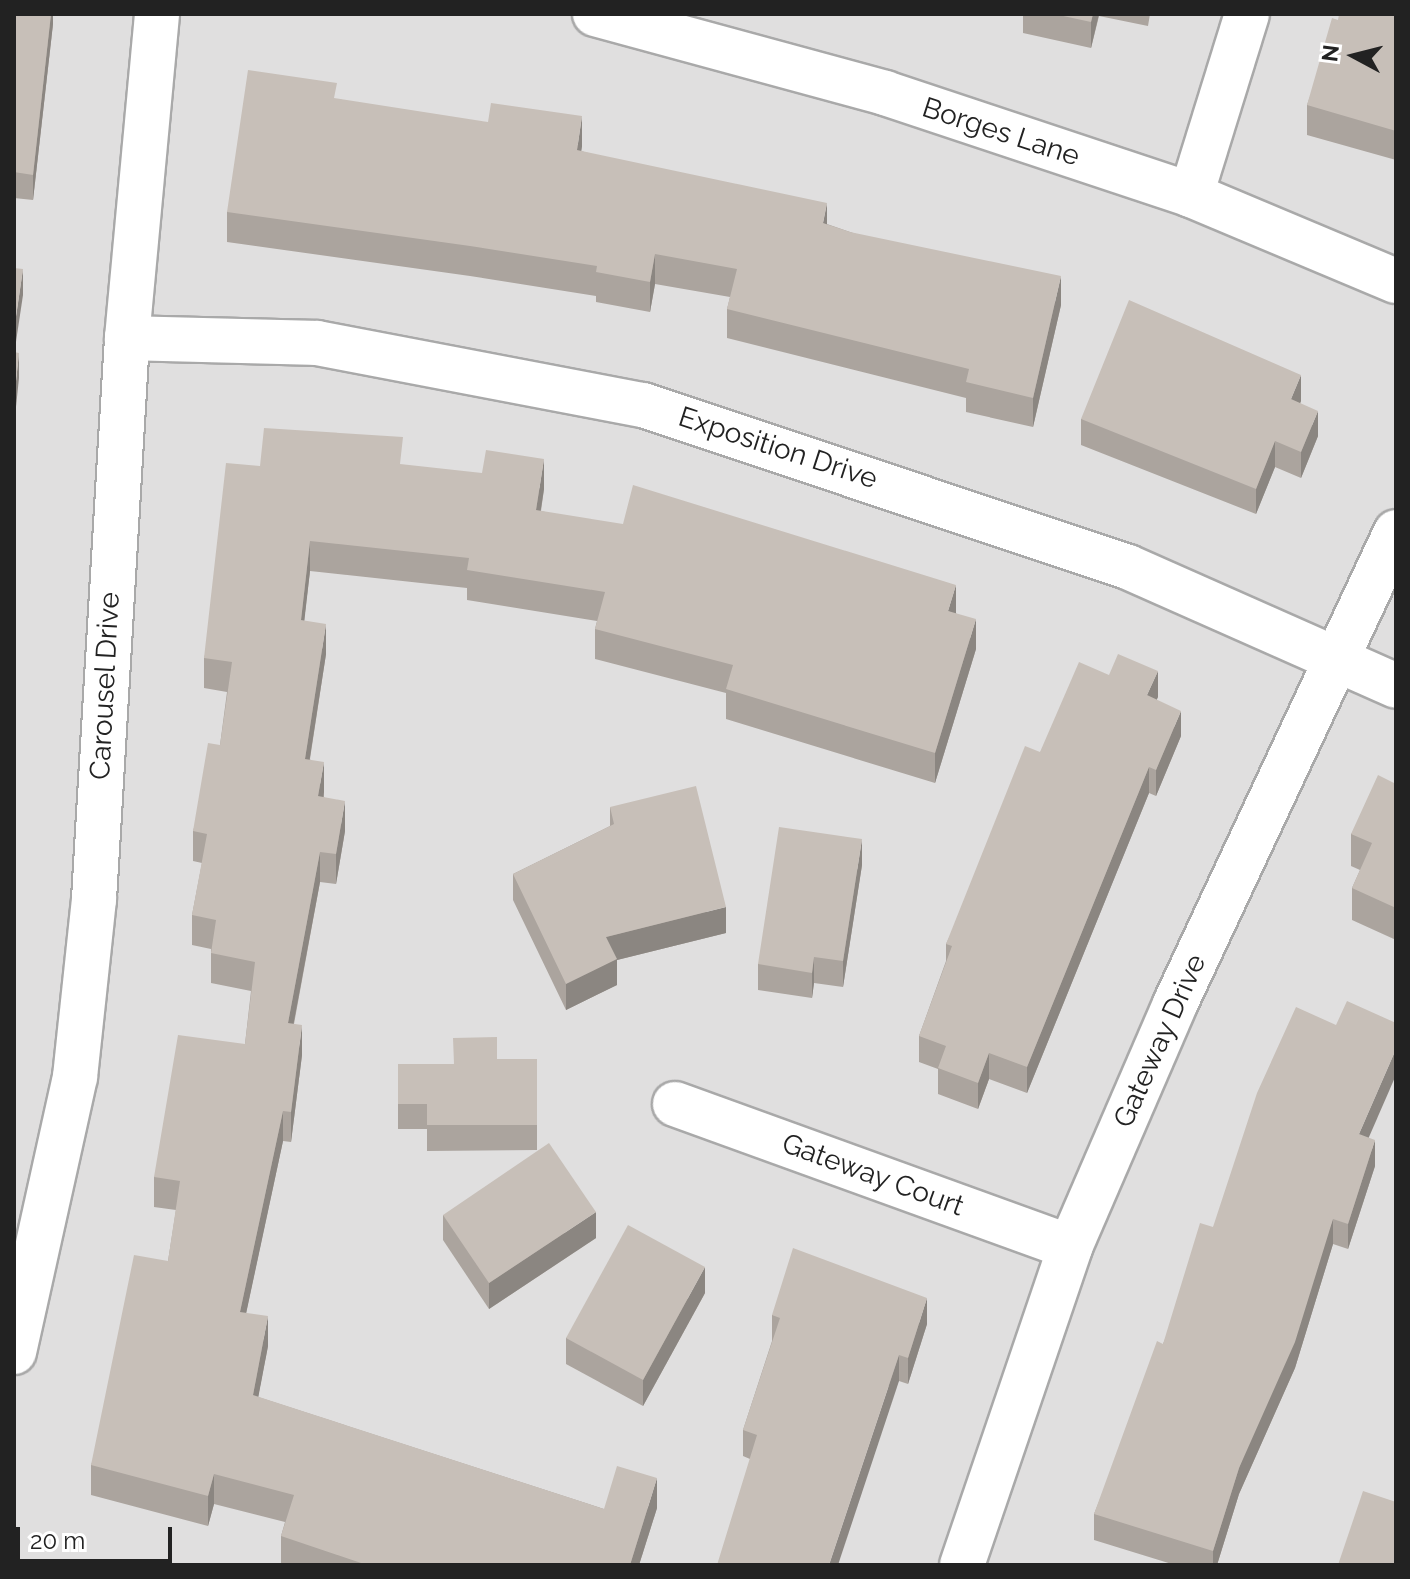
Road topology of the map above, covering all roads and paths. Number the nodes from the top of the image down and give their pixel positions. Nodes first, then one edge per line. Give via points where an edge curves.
1 (157, 14) edge
2 (595, 14) edge
3 (1247, 14) edge
4 (692, 24) edge
5 (1191, 195) junction
6 (1396, 281) edge
7 (127, 338) junction
8 (1396, 532) edge
9 (1338, 659) junction
10 (1396, 686) edge
11 (675, 1104) dead end
12 (1070, 1247) junction
13 (14, 1352) edge
14 (962, 1565) edge

1 - 7 street, Carousel Drive
2 - 4 street, Borges Lane
3 - 5 street
4 - 5 street, Borges Lane
5 - 6 street, Borges Lane
7 - 9 street, Exposition Drive via 317,343 643,405 1128,567
7 - 13 street, Carousel Drive via 94,899 75,1077
8 - 9 street, Gateway Drive
9 - 10 street, Exposition Drive
9 - 12 street, Gateway Drive
11 - 12 street, Gateway Court
12 - 14 street, Gateway Drive

